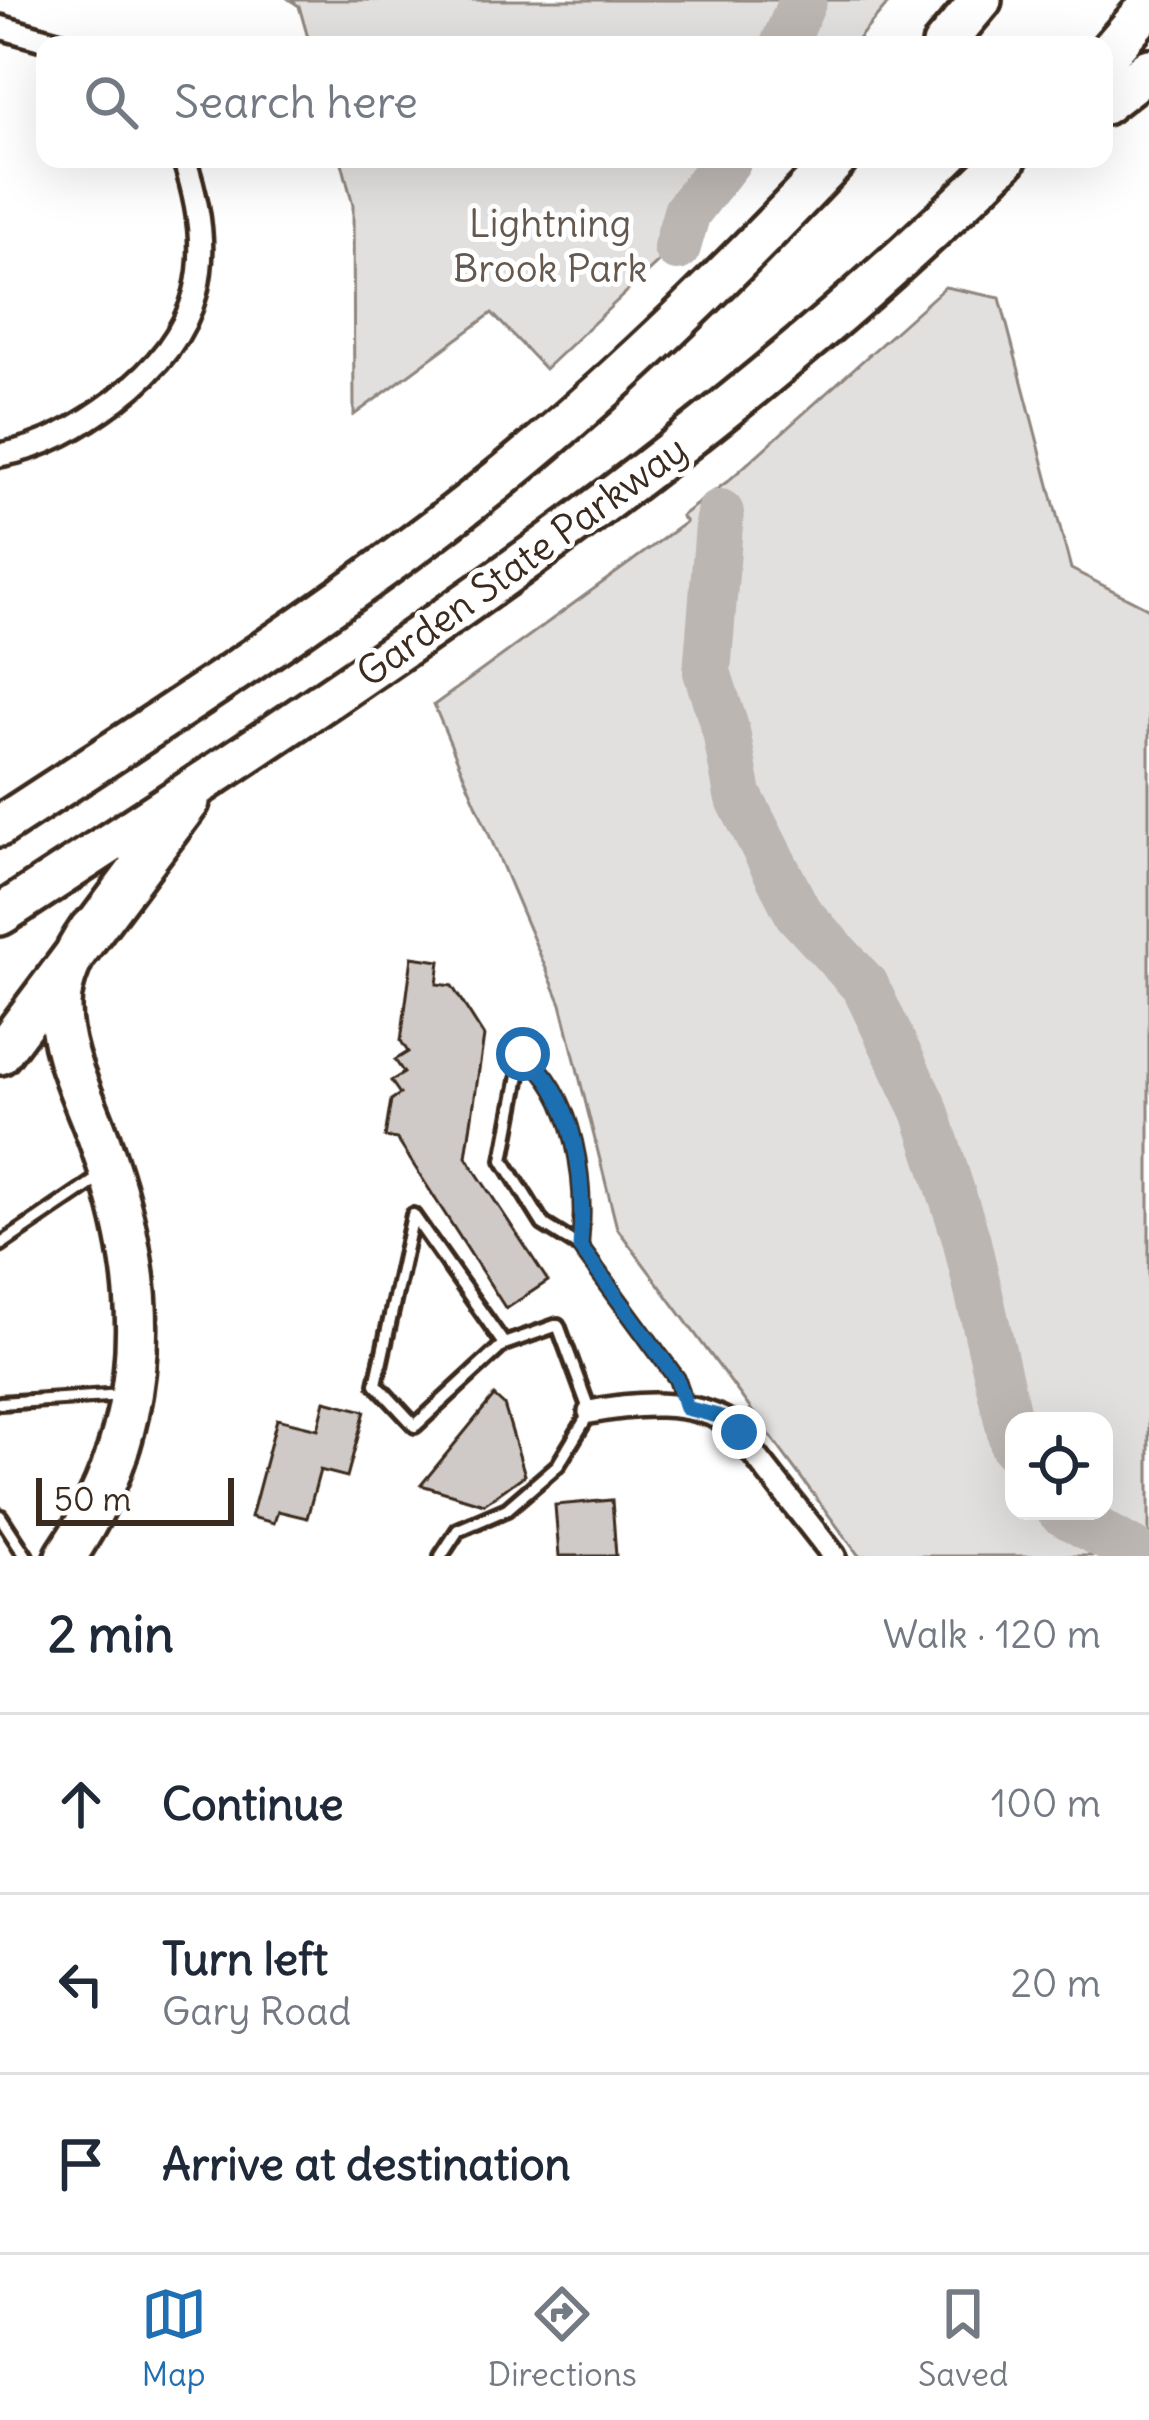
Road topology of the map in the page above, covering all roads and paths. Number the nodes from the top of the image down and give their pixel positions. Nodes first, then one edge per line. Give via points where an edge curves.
1 (981, 0) edge
2 (1149, 6) edge
3 (0, 27) edge
4 (951, 36) edge
5 (36, 37) edge
6 (1113, 48) edge
7 (1149, 69) edge
8 (1113, 97) edge
9 (187, 168) edge
10 (828, 168) edge
11 (997, 168) edge
12 (1019, 168) edge
13 (930, 236) junction
14 (0, 454) edge
15 (202, 783) junction
16 (0, 826) edge
17 (0, 915) edge
18 (90, 929) junction
19 (0, 1054) edge
20 (110, 1171) junction
21 (2, 1239) edge
22 (580, 1247) junction
23 (504, 1344) junction
24 (132, 1395) junction
25 (0, 1403) edge
26 (686, 1408) junction
27 (590, 1412) junction
28 (0, 1516) edge
29 (26, 1556) edge
30 (66, 1556) edge
31 (441, 1556) edge
32 (834, 1556) edge

1 - 4 highway
2 - 6 highway
3 - 5 street
7 - 8 highway
9 - 14 street via 201,266 172,348 92,418
10 - 16 highway, Garden State Parkway via 586,404 476,497 358,586
11 - 13 highway, Garden State Parkway
12 - 13 highway
13 - 15 highway, Garden State Parkway via 618,496
15 - 17 highway, Garden State Parkway
15 - 18 highway
18 - 19 highway
18 - 20 highway via 63,984 61,1024
20 - 21 lane
20 - 24 highway via 135,1286
22 - 22 lane via 543,1224 502,1160 523,1054 544,1069 576,1148
22 - 26 lane via 677,1379
23 - 23 lane via 415,1426 376,1384 413,1215
23 - 27 lane via 558,1325
24 - 25 lane
24 - 30 highway via 108,1481
26 - 27 street
26 - 32 street via 739,1432
27 - 31 lane via 558,1465 507,1508 458,1530
28 - 29 lane

